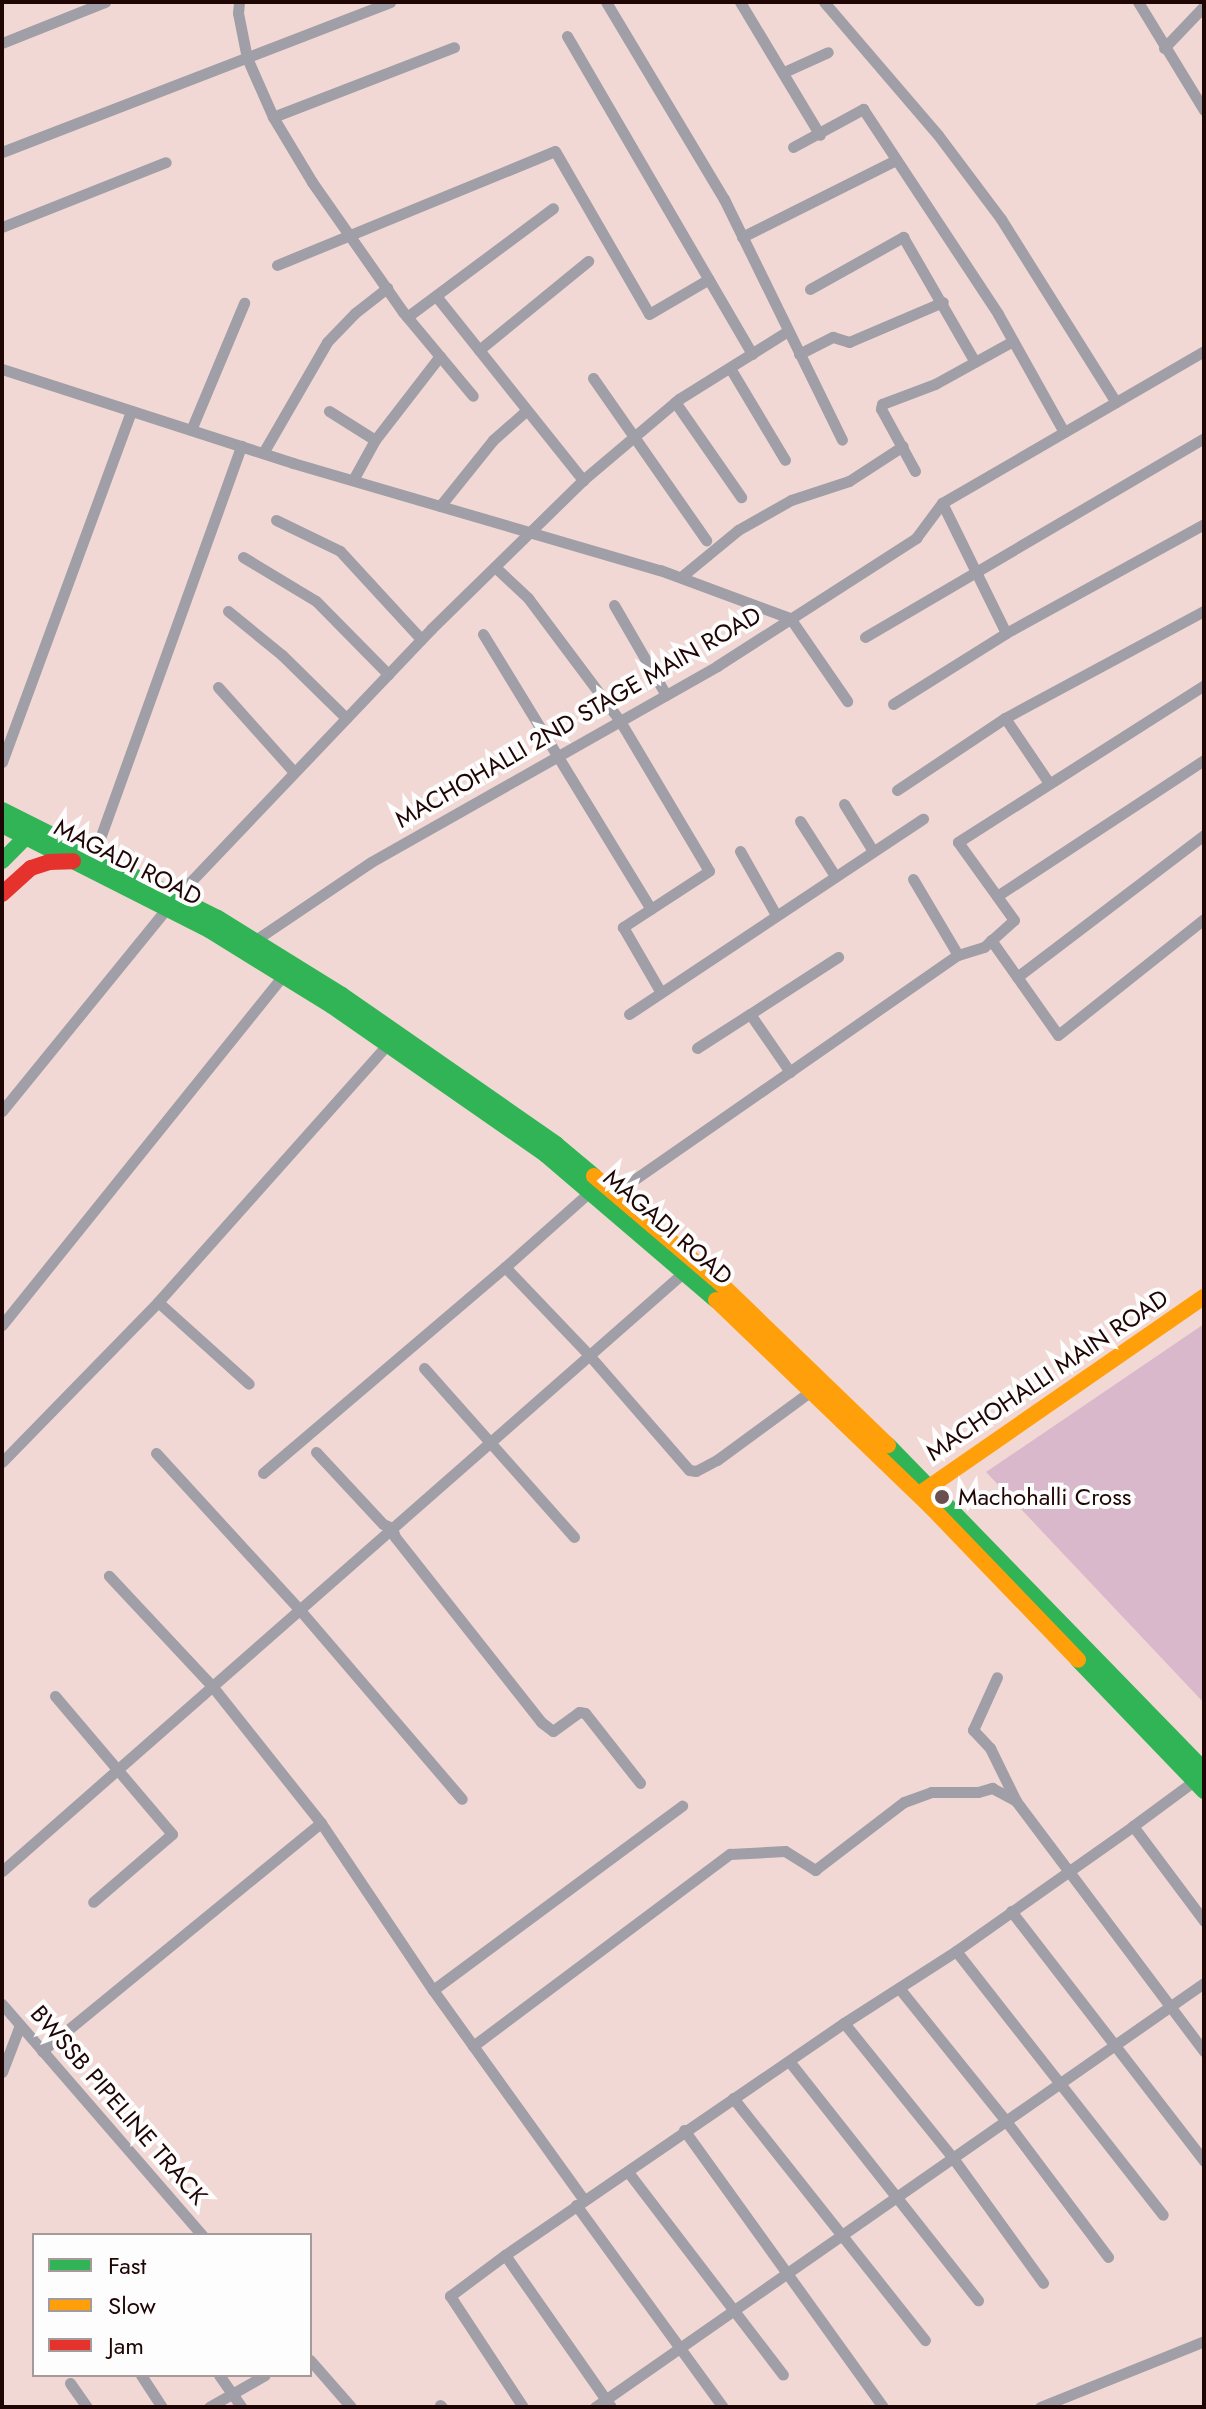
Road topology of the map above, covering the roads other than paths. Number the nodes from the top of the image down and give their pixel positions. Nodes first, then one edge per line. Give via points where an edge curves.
1 (105, 2) edge
2 (239, 2) edge
3 (390, 2) edge
4 (606, 2) edge
5 (740, 2) edge
6 (824, 2) edge
7 (1138, 2) edge
8 (1204, 6) edge
9 (567, 36) dead end
10 (2, 43) edge
11 (454, 47) dead end
12 (1164, 48) junction
13 (828, 52) dead end
14 (247, 58) junction
15 (784, 72) junction
16 (1204, 110) edge
17 (273, 117) junction
18 (820, 135) junction
19 (793, 147) dead end
20 (2, 152) edge
21 (896, 160) junction
22 (166, 162) dead end
23 (553, 208) dead end
24 (2, 227) edge
25 (352, 235) junction
26 (742, 237) junction
27 (588, 261) dead end
28 (277, 265) dead end
29 (709, 279) junction
30 (387, 288) junction
31 (810, 289) dead end
32 (436, 296) junction
33 (943, 302) junction
34 (244, 303) dead end
35 (407, 317) junction
36 (788, 331) junction
37 (1013, 341) junction
38 (479, 350) junction
39 (1204, 351) edge
40 (752, 354) junction
41 (799, 354) junction
42 (440, 356) junction
43 (975, 362) junction
44 (730, 368) junction
45 (2, 369) edge
46 (593, 378) dead end
47 (473, 396) dead end
48 (675, 402) junction
49 (1116, 402) junction
50 (527, 410) junction
51 (131, 411) junction
52 (329, 411) dead end
53 (191, 430) junction
54 (1064, 432) junction
55 (634, 437) junction
56 (1204, 438) edge
57 (375, 440) junction
58 (842, 440) dead end
59 (241, 446) junction
60 (903, 446) junction
61 (263, 453) junction
62 (785, 460) dead end
63 (915, 471) dead end
64 (353, 480) junction
65 (583, 480) junction
66 (741, 497) dead end
67 (942, 503) junction
68 (440, 506) junction
69 (276, 520) dead end
70 (1204, 524) edge
71 (531, 532) junction
72 (706, 540) dead end
73 (243, 557) dead end
74 (495, 567) junction
75 (974, 571) junction
76 (681, 577) junction
77 (614, 605) dead end
78 (228, 611) dead end
79 (1204, 611) edge
80 (790, 618) junction
81 (1006, 633) junction
82 (483, 634) dead end
83 (865, 637) dead end
84 (421, 639) junction
85 (388, 674) junction
86 (1204, 685) edge
87 (218, 687) dead end
88 (666, 695) junction
89 (847, 701) dead end
90 (893, 704) dead end
91 (346, 718) junction
92 (1005, 718) junction
93 (620, 721) junction
94 (558, 756) junction
95 (1204, 760) edge
96 (2, 762) edge
97 (294, 772) junction
98 (1049, 783) junction
99 (897, 790) dead end
100 (844, 804) dead end
101 (2, 810) edge
102 (923, 819) dead end
103 (800, 821) dead end
104 (2, 825) edge
105 (1204, 835) edge
106 (26, 837) junction
107 (740, 851) dead end
108 (873, 851) junction
109 (94, 855) junction
110 (2, 861) edge
111 (73, 861) junction
112 (835, 876) junction
113 (913, 879) dead end
114 (2, 894) edge
115 (997, 896) junction
116 (172, 903) junction
117 (651, 909) junction
118 (776, 915) junction
119 (1204, 919) edge
120 (991, 940) junction
121 (254, 941) junction
122 (958, 955) junction
123 (838, 957) dead end
124 (283, 976) junction
125 (1017, 977) junction
126 (660, 991) junction
127 (629, 1014) dead end
128 (750, 1014) junction
129 (386, 1046) junction
130 (697, 1048) dead end
131 (790, 1072) junction
132 (2, 1111) edge
133 (595, 1186) junction
134 (615, 1193) junction
135 (505, 1267) junction
136 (684, 1272) junction
137 (1204, 1297) edge
138 (158, 1302) junction
139 (2, 1325) edge
140 (589, 1355) junction
141 (424, 1368) dead end
142 (249, 1384) dead end
143 (811, 1391) junction
144 (490, 1442) junction
145 (316, 1452) dead end
146 (156, 1453) dead end
147 (2, 1462) edge
148 (263, 1473) dead end
149 (923, 1489) junction
150 (392, 1528) junction
151 (574, 1537) dead end
152 (109, 1576) dead end
153 (299, 1609) junction
154 (997, 1677) dead end
155 (212, 1686) junction
156 (55, 1696) dead end
157 (118, 1769) junction
158 (1201, 1781) edge
159 (640, 1783) dead end
160 (462, 1799) dead end
161 (1016, 1801) junction
162 (682, 1806) dead end
163 (321, 1823) junction
164 (1133, 1826) junction
165 (1069, 1870) junction
166 (2, 1871) edge
167 (93, 1902) dead end
168 (1011, 1911) junction
169 (1204, 1921) edge
170 (956, 1951) junction
171 (1204, 1983) edge
172 (899, 1988) junction
173 (433, 1990) junction
174 (2, 2004) edge
175 (1172, 2006) junction
176 (844, 2023) junction
177 (20, 2025) junction
178 (473, 2046) junction
179 (1115, 2046) junction
180 (42, 2051) junction
181 (1204, 2051) edge
182 (789, 2061) junction
183 (2, 2072) edge
184 (1060, 2083) junction
185 (733, 2098) junction
186 (1006, 2121) junction
187 (684, 2130) junction
188 (953, 2158) junction
189 (1204, 2161) edge
190 (628, 2172) junction
191 (897, 2197) junction
192 (580, 2203) junction
193 (1163, 2215) dead end
194 (200, 2233) edge
195 (842, 2235) junction
196 (505, 2255) junction
197 (1108, 2257) dead end
198 (789, 2272) junction
199 (1043, 2283) dead end
200 (978, 2300) dead end
201 (735, 2310) junction
202 (925, 2340) dead end
203 (1204, 2341) edge
204 (682, 2347) junction
205 (312, 2362) edge
206 (783, 2375) dead end
207 (142, 2377) edge
208 (220, 2377) edge
209 (261, 2377) edge
210 (70, 2383) dead end
211 (232, 2393) junction
212 (608, 2403) edge
213 (87, 2407) edge
214 (162, 2407) edge
215 (209, 2407) edge
216 (241, 2407) edge
217 (351, 2407) edge
218 (523, 2407) edge
219 (595, 2407) edge
220 (723, 2407) edge
221 (883, 2407) edge
222 (1040, 2407) edge

1 - 10 street
2 - 14 street
3 - 14 street
4 - 26 street
5 - 15 street
6 - 49 street via 938,135 1001,219
7 - 12 street
8 - 12 street
9 - 29 street
11 - 17 street
12 - 16 street
13 - 15 street
14 - 17 street
14 - 20 street
15 - 18 street
17 - 25 street
18 - 19 street
18 - 21 street via 863,109
21 - 26 street
21 - 37 street
22 - 24 street
23 - 32 street
25 - 28 street
25 - 29 street via 555,151 649,314
25 - 30 street
26 - 36 street
27 - 38 street
29 - 40 street
30 - 35 street
30 - 61 street via 327,342
31 - 33 street via 903,237
32 - 35 street
32 - 38 street
33 - 41 street via 849,342 833,337
33 - 43 street
34 - 53 street
35 - 42 street
36 - 40 street
36 - 41 street
37 - 43 street
37 - 54 street
38 - 50 street
39 - 49 street, MACHOHALLI 2ND STAGE MAIN ROAD
40 - 44 street
41 - 58 street
42 - 47 street
42 - 57 street
43 - 60 street via 882,404
44 - 48 street
44 - 62 street
45 - 51 street
46 - 55 street
48 - 55 street
48 - 66 street
49 - 54 street, MACHOHALLI 2ND STAGE MAIN ROAD
50 - 65 street
50 - 68 street via 493,440
51 - 53 street
51 - 96 street
52 - 57 street
53 - 59 street
54 - 67 street, MACHOHALLI 2ND STAGE MAIN ROAD
55 - 65 street
55 - 72 street
56 - 75 street
57 - 64 street
59 - 61 street
59 - 109 street
60 - 63 street
60 - 76 street via 849,481 791,500 738,530
61 - 64 street
64 - 68 street
65 - 71 street
67 - 75 street
67 - 80 street, MACHOHALLI 2ND STAGE MAIN ROAD via 916,538
68 - 71 street
69 - 84 street via 340,551
70 - 81 street
71 - 74 street
71 - 76 street
73 - 85 street via 316,601
74 - 84 street
74 - 93 street via 528,598
75 - 81 street
75 - 83 street
76 - 80 street
77 - 88 street
78 - 91 street
79 - 92 street
80 - 88 street, MACHOHALLI 2ND STAGE MAIN ROAD
80 - 89 street
81 - 90 street
82 - 94 street
84 - 85 street
85 - 91 street
86 - 98 street
87 - 97 street
88 - 93 street, MACHOHALLI 2ND STAGE MAIN ROAD
91 - 97 street
92 - 98 street
92 - 99 street
93 - 94 street, MACHOHALLI 2ND STAGE MAIN ROAD
93 - 117 street via 709,871
94 - 117 street
94 - 121 street, MACHOHALLI 2ND STAGE MAIN ROAD via 371,862
95 - 115 street
97 - 116 street
98 - 115 street via 958,842
100 - 108 street
101 - 109 main road, MAGADI ROAD
102 - 108 street
103 - 112 street
104 - 106 main road, MAGADI ROAD
105 - 125 street
106 - 110 main road
106 - 111 main road, MAGADI ROAD
107 - 118 street
108 - 112 street
109 - 116 main road, MAGADI ROAD
111 - 114 main road via 31,868
111 - 116 main road, MAGADI ROAD
112 - 118 street
113 - 122 street
115 - 120 street via 1014,920
116 - 121 main road, MAGADI ROAD
116 - 124 main road, MAGADI ROAD
116 - 132 street
117 - 126 street via 623,927
118 - 126 street
119 - 125 street via 1058,1035
120 - 122 street via 979,950
120 - 125 street
121 - 133 main road, MAGADI ROAD via 342,995 556,1144
122 - 131 street
123 - 128 street
124 - 129 main road, MAGADI ROAD
124 - 139 street
126 - 127 street
128 - 130 street
128 - 131 street
129 - 133 main road, MAGADI ROAD
129 - 138 street
131 - 134 street
133 - 134 main road, MAGADI ROAD
133 - 135 street
133 - 136 main road, MAGADI ROAD
134 - 149 main road, MAGADI ROAD via 719,1282
135 - 140 street
135 - 148 street
136 - 140 street
136 - 143 main road, MAGADI ROAD
137 - 149 main road, MACHOHALLI MAIN ROAD
138 - 142 street
138 - 147 street
140 - 143 street via 689,1470 717,1460
140 - 144 street
141 - 144 street
143 - 149 main road, MAGADI ROAD
144 - 150 street
144 - 151 street
145 - 150 street
146 - 153 street
149 - 158 main road, MAGADI ROAD
150 - 153 street
150 - 159 street via 541,1722 553,1731 585,1713
152 - 155 street
153 - 155 street
153 - 160 street
154 - 161 street via 973,1730 990,1748
155 - 157 street
155 - 163 street
156 - 157 street
157 - 166 street
157 - 167 street via 172,1834
158 - 164 street
161 - 165 street
161 - 178 street via 992,1788 931,1792 904,1802 815,1870 785,1851 730,1854
162 - 173 street
163 - 173 street
163 - 180 street
164 - 165 street
164 - 169 street
165 - 168 street
165 - 175 street
168 - 170 street
168 - 179 street
170 - 172 street
170 - 184 street
171 - 175 street
172 - 176 street
172 - 186 street
173 - 178 street
174 - 177 street, BWSSB PIPELINE TRACK
175 - 179 street
175 - 181 street
176 - 182 street
176 - 188 street
177 - 180 street, BWSSB PIPELINE TRACK
177 - 183 street
178 - 192 street
179 - 184 street
179 - 189 street
180 - 194 street, BWSSB PIPELINE TRACK
182 - 185 street
182 - 191 street
184 - 186 street
184 - 193 street
185 - 187 street
185 - 195 street
186 - 188 street
186 - 197 street
187 - 190 street
187 - 198 street
188 - 191 street
188 - 199 street
190 - 192 street
190 - 201 street
191 - 195 street
191 - 200 street
192 - 196 street
192 - 204 street
195 - 198 street
195 - 202 street
196 - 212 street
196 - 218 street via 450,2296
198 - 201 street
198 - 221 street
201 - 204 street
201 - 206 street
203 - 222 street
204 - 212 street
204 - 220 street
205 - 217 street
207 - 214 street
208 - 211 street
209 - 211 street
210 - 213 street
211 - 215 street
211 - 216 street
212 - 219 street

